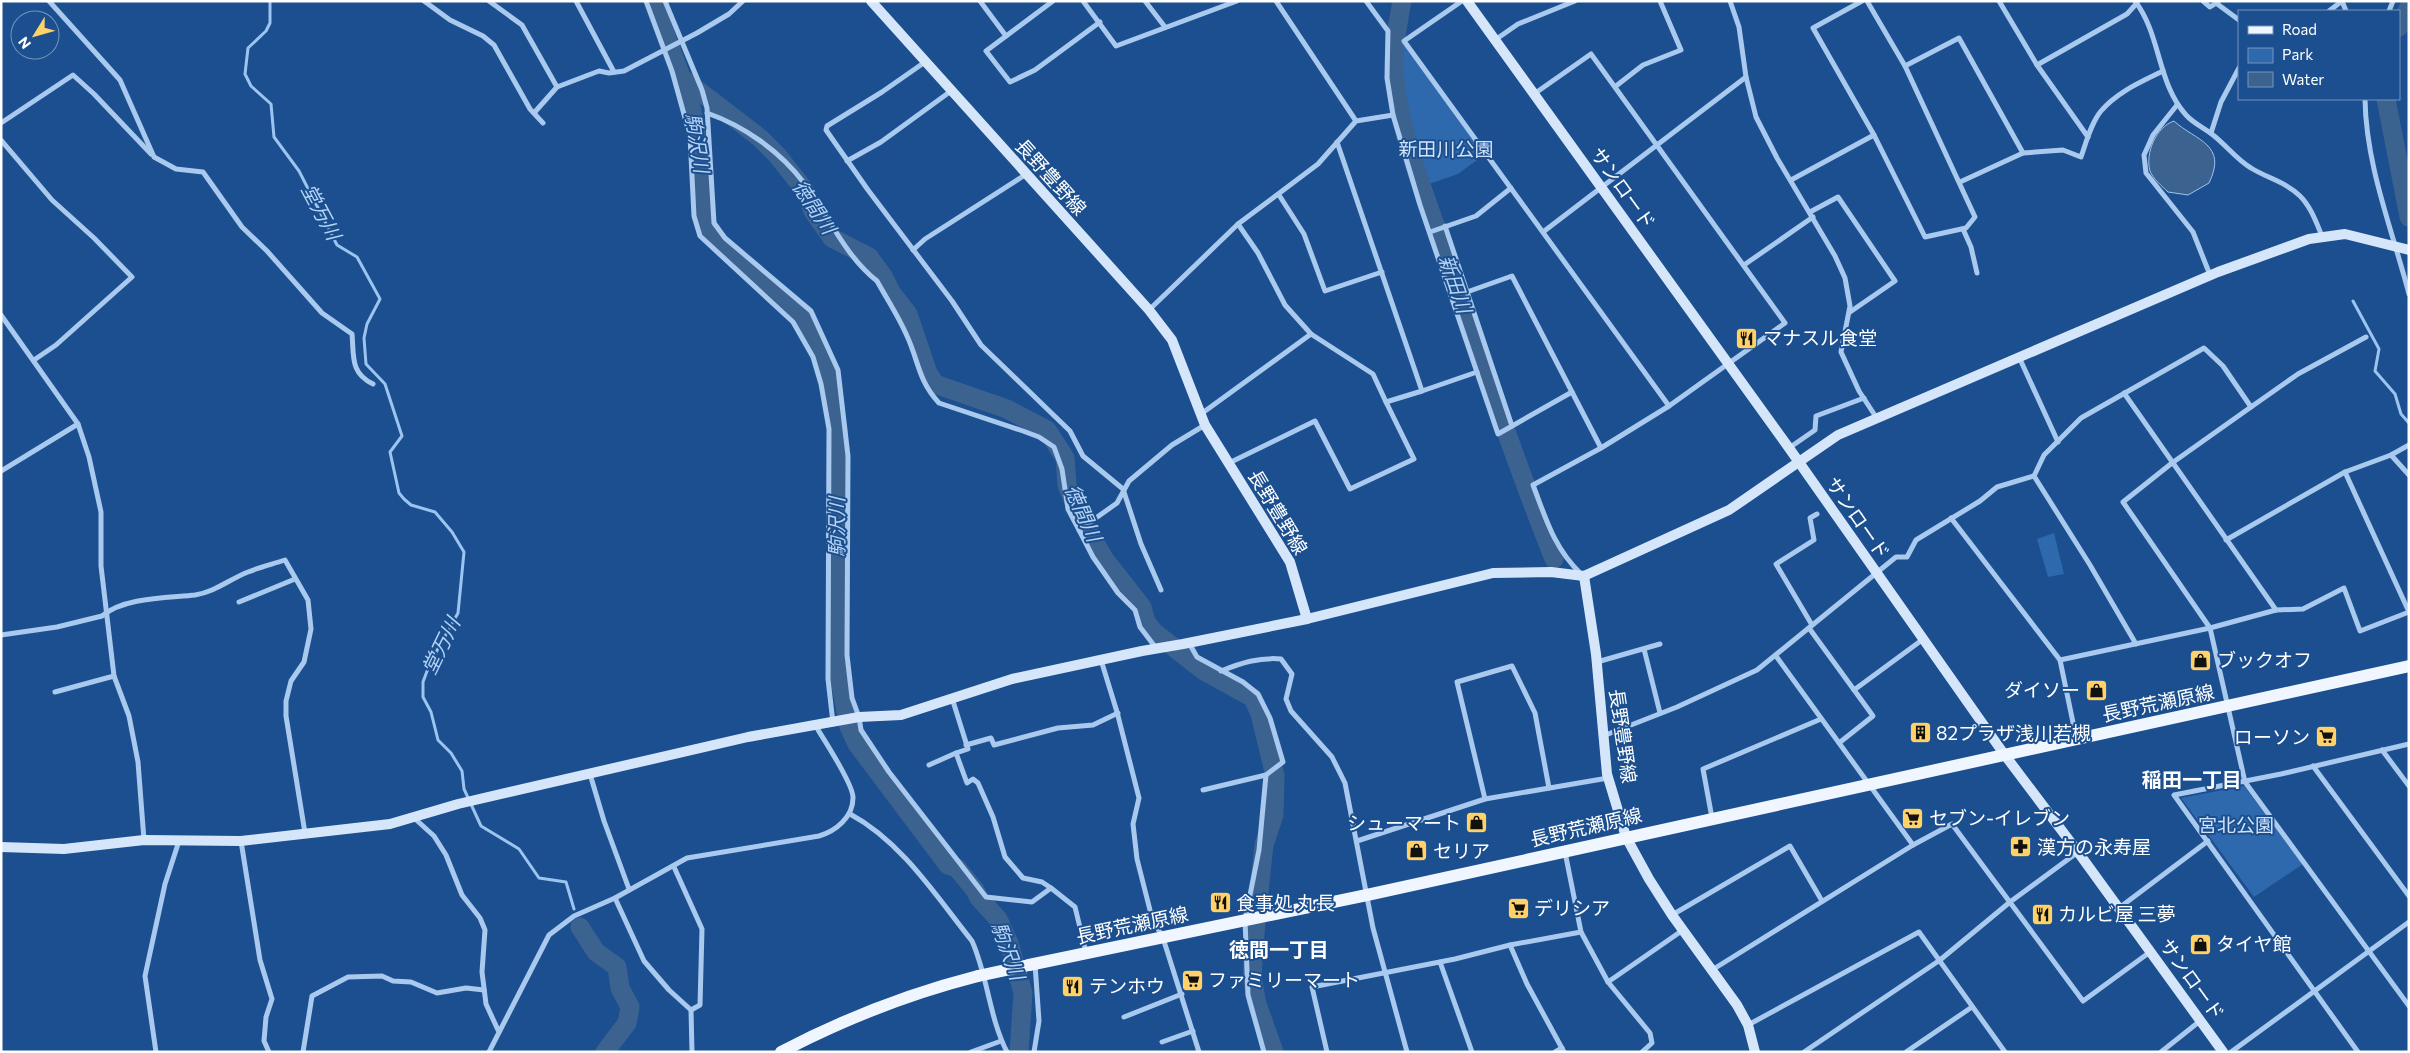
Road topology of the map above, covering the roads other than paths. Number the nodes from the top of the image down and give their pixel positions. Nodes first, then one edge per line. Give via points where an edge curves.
1 (49, 1) edge
2 (424, 1) edge
3 (576, 1) edge
4 (646, 1) edge
5 (665, 1) edge
6 (743, 1) edge
7 (980, 1) edge
8 (1053, 1) edge
9 (1083, 1) edge
10 (1145, 1) edge
11 (1238, 1) edge
12 (1276, 1) edge
13 (1366, 1) edge
14 (1462, 1) edge
15 (1468, 1) edge
16 (1575, 1) edge
17 (1660, 1) edge
18 (1730, 1) edge
19 (1862, 1) edge
20 (1867, 1) edge
21 (1999, 1) edge
22 (2203, 1) edge
23 (2342, 1) edge
24 (493, 2) edge
25 (873, 2) edge
26 (2136, 2) edge
27 (2217, 2) edge
28 (2330, 10) edge
29 (2238, 19) edge
30 (1100, 22) junction
31 (1165, 27) junction
32 (1006, 36) junction
33 (1495, 40) junction
34 (681, 41) junction
35 (665, 50) junction
36 (925, 62) junction
37 (2037, 65) junction
38 (1905, 66) junction
39 (2238, 70) edge
40 (2163, 71) junction
41 (614, 72) junction
42 (1746, 77) junction
43 (1616, 86) junction
44 (557, 88) junction
45 (950, 91) junction
46 (1534, 94) junction
47 (2365, 100) edge
48 (2177, 105) junction
49 (707, 110) junction
50 (534, 113) junction
51 (1393, 116) junction
52 (1356, 121) junction
53 (1, 123) edge
54 (543, 123) dead end
55 (2211, 133) junction
56 (1874, 135) junction
57 (2088, 137) junction
58 (1, 140) edge
59 (1337, 142) junction
60 (1656, 144) junction
61 (2022, 153) junction
62 (154, 157) junction
63 (847, 161) junction
64 (1025, 175) junction
65 (1791, 180) junction
66 (1960, 182) junction
67 (1600, 186) junction
68 (1511, 188) junction
69 (1279, 195) junction
70 (1811, 214) junction
71 (1238, 224) junction
72 (1443, 227) junction
73 (1963, 229) junction
74 (1431, 231) junction
75 (1543, 232) junction
76 (2322, 236) junction
77 (2401, 248) edge
78 (913, 250) junction
79 (1744, 265) junction
80 (1382, 272) junction
81 (1977, 273) dead end
82 (2210, 275) junction
83 (1467, 292) junction
84 (2409, 294) edge
85 (1148, 310) junction
86 (1849, 312) junction
87 (1, 315) edge
88 (1311, 334) junction
89 (2366, 337) dead end
90 (2019, 357) junction
91 (34, 360) junction
92 (1729, 365) junction
93 (1478, 372) junction
94 (373, 384) dead end
95 (1422, 391) junction
96 (1572, 392) junction
97 (2124, 394) junction
98 (1864, 398) junction
99 (1386, 402) junction
100 (1669, 406) junction
101 (2250, 408) junction
102 (1201, 414) junction
103 (1876, 417) junction
104 (78, 424) junction
105 (1205, 425) junction
106 (1512, 426) junction
107 (2058, 442) junction
108 (2409, 445) edge
109 (1600, 448) junction
110 (1788, 448) junction
111 (2391, 455) junction
112 (1229, 462) junction
113 (1798, 462) junction
114 (2172, 463) junction
115 (1, 471) edge
116 (2345, 472) junction
117 (2034, 476) junction
118 (2409, 476) edge
119 (1123, 489) junction
120 (1817, 514) dead end
121 (1951, 518) junction
122 (1080, 528) junction
123 (2226, 540) junction
124 (1875, 574) junction
125 (1584, 576) junction
126 (295, 579) junction
127 (1161, 590) dead end
128 (239, 602) dead end
129 (2276, 610) junction
130 (108, 611) junction
131 (2409, 612) edge
132 (1307, 619) junction
133 (1810, 627) junction
134 (2210, 628) junction
135 (1, 635) edge
136 (1922, 640) junction
137 (1186, 644) junction
138 (1660, 644) dead end
139 (2136, 644) junction
140 (1161, 648) junction
141 (1644, 649) junction
142 (1776, 656) junction
143 (1101, 660) junction
144 (2060, 660) junction
145 (1596, 662) junction
146 (2409, 666) edge
147 (1221, 671) junction
148 (114, 676) junction
149 (1854, 690) junction
150 (54, 692) dead end
151 (952, 697) junction
152 (2228, 707) junction
153 (1118, 713) junction
154 (1660, 713) junction
155 (857, 718) junction
156 (1821, 719) junction
157 (835, 722) junction
158 (815, 725) junction
159 (1602, 737) junction
160 (2076, 740) junction
161 (1839, 743) junction
162 (2409, 744) edge
163 (966, 745) junction
164 (2382, 750) junction
165 (956, 753) junction
166 (2004, 754) junction
167 (929, 765) dead end
168 (2314, 766) junction
169 (590, 774) junction
170 (1267, 774) junction
171 (1608, 778) junction
172 (2245, 782) junction
173 (1869, 784) junction
174 (2409, 786) edge
175 (1549, 788) junction
176 (1203, 790) dead end
177 (1485, 800) junction
178 (850, 814) junction
179 (413, 817) junction
180 (1712, 819) junction
181 (305, 833) junction
182 (1626, 837) junction
183 (144, 840) junction
184 (179, 841) junction
185 (241, 841) junction
186 (1357, 841) junction
187 (2208, 841) junction
188 (1913, 845) junction
189 (1, 847) edge
190 (1565, 852) junction
191 (2078, 852) junction
192 (674, 867) junction
193 (1051, 888) junction
194 (629, 889) junction
195 (1366, 895) junction
196 (2409, 896) edge
197 (614, 898) junction
198 (1822, 901) junction
199 (2010, 902) junction
200 (2119, 908) junction
201 (1672, 915) junction
202 (1247, 919) junction
203 (2409, 922) edge
204 (1683, 930) junction
205 (1581, 932) junction
206 (1163, 938) junction
207 (1510, 945) junction
208 (2369, 951) junction
209 (2150, 952) junction
210 (1086, 954) junction
211 (1940, 960) junction
212 (1440, 962) junction
213 (1032, 964) junction
214 (1711, 971) junction
215 (1386, 972) junction
216 (1608, 982) junction
217 (484, 990) junction
218 (2314, 991) junction
219 (1182, 994) junction
220 (2409, 1006) edge
221 (1972, 1007) junction
222 (691, 1010) junction
223 (1124, 1017) dead end
224 (2200, 1021) junction
225 (1748, 1025) junction
226 (498, 1030) junction
227 (1193, 1031) junction
228 (1001, 1041) junction
229 (1162, 1042) dead end
230 (1563, 1050) edge
231 (156, 1052) edge
232 (269, 1052) edge
233 (303, 1052) edge
234 (489, 1052) edge
235 (692, 1052) edge
236 (781, 1052) edge
237 (971, 1052) edge
238 (1007, 1052) edge
239 (1034, 1052) edge
240 (1199, 1052) edge
241 (1264, 1052) edge
242 (1327, 1052) edge
243 (1407, 1052) edge
244 (1472, 1052) edge
245 (1555, 1052) edge
246 (1642, 1052) edge
247 (1754, 1052) edge
248 (1804, 1052) edge
249 (1906, 1052) edge
250 (2004, 1052) edge
251 (2161, 1052) edge
252 (2222, 1052) edge
253 (2230, 1052) edge
254 (2358, 1052) edge

1 - 62 street via 120,80
2 - 50 street via 494,45
3 - 41 street
4 - 35 street
5 - 34 street
6 - 34 street via 729,14
7 - 32 street
8 - 32 street
9 - 30 street
10 - 31 street
11 - 31 street
12 - 52 street
13 - 51 street via 1388,31 1387,78
14 - 68 street via 1404,41
15 - 33 street, サンロード
16 - 33 street via 1518,24
17 - 43 street via 1681,50 1643,65
18 - 42 street via 1739,27
19 - 56 street via 1813,28
20 - 38 street
21 - 37 street
22 - 27 street via 2210,6
23 - 28 street
24 - 44 street via 522,25
25 - 36 street, 長野豊野線
26 - 37 street via 2128,14
26 - 40 street via 2150,26
27 - 29 street
30 - 31 street via 1116,46
30 - 32 street via 1035,70 1010,82 986,51
33 - 46 street, サンロード
34 - 35 street
34 - 49 street
35 - 41 street via 624,71
35 - 157 street via 690,136 694,216 700,236 793,322 813,356 821,384 829,429 828,679
36 - 45 street, 長野豊野線
36 - 63 street via 828,126 826,130
37 - 57 street
38 - 61 street via 1959,38
38 - 66 street
39 - 55 street via 2221,102
40 - 48 street
40 - 57 street via 2128,88 2101,111
41 - 44 street via 599,71
42 - 60 street
42 - 65 street via 1756,117
43 - 46 street via 1591,54
43 - 60 street
44 - 50 street
45 - 63 street via 881,142
45 - 64 street, 長野豊野線
46 - 67 street, サンロード
47 - 77 street via 2366,131
48 - 55 street
48 - 82 street via 2153,135 2144,155 2146,172 2193,232
49 - 122 street via 733,122 785,160 804,183 837,234 877,281 908,337 917,369 939,403 1039,437 1054,447 1062,469 1068,509
49 - 155 street via 714,223 725,238 811,311 838,370 848,456 847,656
50 - 54 street
51 - 52 street
51 - 74 street
52 - 59 street
53 - 62 street via 73,75
55 - 76 street via 2249,167 2290,187 2301,197 2312,211
56 - 65 street
56 - 73 street via 1925,237
57 - 61 street via 2081,158 2063,150
58 - 91 street via 52,200 132,277 56,345
59 - 69 street via 1318,164
59 - 80 street
60 - 67 street
60 - 79 street
61 - 66 street
62 - 94 street via 176,169 203,172 242,227 322,313 352,334 354,368
63 - 78 street
64 - 78 street
64 - 85 street, 長野豊野線
65 - 70 street
66 - 73 street via 1976,217
67 - 75 street
67 - 92 street, サンロード
68 - 72 street via 1476,216
68 - 75 street
69 - 71 street
69 - 80 street via 1304,234 1325,291
70 - 79 street
70 - 86 street via 1845,278
70 - 86 street via 1838,197 1895,282
71 - 85 street
71 - 88 street via 1258,253 1285,305
72 - 74 street
72 - 83 street
73 - 81 street
74 - 93 street
75 - 100 street
76 - 77 street via 2346,234
76 - 82 street
77 - 84 street
78 - 119 street via 981,345 1070,431 1083,456
79 - 92 street via 1785,323
80 - 95 street
82 - 90 street
83 - 96 street via 1512,276
83 - 106 street
85 - 102 street, 長野豊野線 via 1172,340
86 - 98 street via 1841,352
87 - 91 street
88 - 99 street via 1373,374
88 - 102 street
89 - 101 street via 2298,374
90 - 103 street
90 - 107 street
91 - 104 street
92 - 100 street
92 - 110 street, サンロード
93 - 95 street
93 - 106 street via 1498,434
95 - 99 street
96 - 106 street
96 - 109 street
97 - 101 street via 2204,348 2223,366
97 - 107 street via 2081,418
97 - 114 street
98 - 103 street
98 - 110 street via 1822,412 1814,420 1815,430
99 - 112 street via 1414,459 1350,489 1315,421
100 - 109 street
101 - 114 street
102 - 105 street, 長野豊野線
103 - 113 street via 1838,435
104 - 115 street
104 - 130 street via 101,512 101,566
105 - 112 street, 長野豊野線
105 - 119 street via 1172,445 1128,481
107 - 117 street via 2044,455
108 - 111 street
109 - 125 street via 1533,485 1556,545
110 - 113 street, サンロード
111 - 116 street
111 - 118 street
112 - 132 street, 長野豊野線 via 1290,562
113 - 124 street, サンロード
113 - 125 street via 1728,510
114 - 123 street
114 - 134 street via 2123,502
116 - 123 street
116 - 131 street
117 - 121 street via 1997,487
117 - 139 street
119 - 122 street via 1117,504
119 - 127 street via 1140,544
120 - 133 street via 1810,518 1814,540 1776,564
121 - 124 street via 1916,540 1907,557 1896,557
121 - 144 street
122 - 140 street via 1093,557 1118,593 1136,610 1140,628
123 - 129 street
124 - 133 street
124 - 136 street, サンロード
125 - 132 street via 1551,572 1493,574
125 - 145 street, 長野豊野線
126 - 128 street
126 - 130 street via 285,560 196,594 136,602
126 - 181 street via 308,600 311,629 304,662 291,681 286,716
129 - 131 street via 2303,609 2344,588 2360,631
129 - 134 street
130 - 135 street via 102,616 57,627
130 - 148 street
132 - 137 street
133 - 142 street
133 - 149 street
134 - 139 street
134 - 152 street
136 - 149 street
136 - 166 street, サンロード
137 - 140 street
137 - 147 street via 1197,657
138 - 141 street
139 - 144 street
140 - 143 street
141 - 145 street
141 - 154 street
142 - 154 street via 1757,670
142 - 156 street
143 - 151 street via 1012,679
143 - 153 street
144 - 160 street
145 - 159 street, 長野豊野線
146 - 152 main road, 長野荒瀬原線
147 - 170 street via 1258,694 1270,718 1282,762
147 - 186 street via 1264,658 1280,659 1292,674 1286,699 1291,711 1332,757 1345,783
148 - 150 street
148 - 183 street via 130,716 138,762
149 - 161 street via 1874,716
151 - 155 street via 901,715
151 - 163 street
152 - 160 main road, 長野荒瀬原線
152 - 172 street
153 - 163 street via 1093,725 1058,728 994,745 991,738
153 - 206 street via 1139,798 1133,824 1137,859 1152,918
154 - 159 street
155 - 157 street
155 - 193 street via 861,730 890,772 986,898 1032,902
156 - 161 street
156 - 180 street via 1703,769
157 - 158 street
158 - 169 street via 748,736
158 - 178 street via 854,796
159 - 171 street, 長野豊野線
160 - 166 main road, 長野荒瀬原線
161 - 173 street
162 - 164 street
163 - 165 street via 968,749
164 - 168 street
164 - 174 street
165 - 167 street
165 - 193 street via 967,783 973,779 978,783 1005,857 1023,878 1042,882
166 - 173 main road, 長野荒瀬原線
166 - 191 street, サンロード
168 - 172 street
168 - 196 street
169 - 179 street
169 - 194 street
170 - 176 street
170 - 202 street
171 - 175 street
171 - 182 street, 長野豊野線
172 - 187 street via 2174,795
172 - 208 street
173 - 180 main road, 長野荒瀬原線
173 - 188 street
175 - 177 street
175 - 177 street via 1535,712 1512,666 1457,682
177 - 186 street
178 - 192 street via 831,832 819,836 687,858
178 - 228 street via 872,827 908,860 972,941
179 - 181 street via 390,824
179 - 217 street via 434,836 446,855 462,895 485,930
180 - 182 main road, 長野荒瀬原線
181 - 185 street
182 - 190 main road, 長野荒瀬原線
182 - 201 street, 長野豊野線
183 - 184 street
183 - 189 street via 64,849
184 - 185 street
184 - 231 street via 165,884 145,976
185 - 232 street via 260,960 272,998 264,1041
186 - 195 street
187 - 200 street
187 - 218 street
188 - 198 street
188 - 199 street via 1952,824
190 - 195 main road, 長野荒瀬原線
190 - 205 street
191 - 199 street
191 - 200 street, サンロード
192 - 194 street
192 - 222 street via 702,929 700,1005
193 - 210 street via 1075,907
194 - 197 street
195 - 202 main road, 長野荒瀬原線
195 - 215 street
197 - 222 street via 644,961
197 - 226 street via 574,916 549,935
198 - 201 street via 1790,846
198 - 214 street
199 - 209 street via 2083,1001
199 - 211 street
200 - 209 street, サンロード
201 - 204 street, 長野豊野線
202 - 206 main road, 長野荒瀬原線
202 - 241 street via 1248,995
203 - 208 street
204 - 214 street, 長野豊野線
204 - 216 street
205 - 207 street
205 - 216 street
206 - 210 main road, 長野荒瀬原線
206 - 219 street
207 - 212 street
207 - 230 street
208 - 218 street
208 - 220 street
209 - 224 street, サンロード
210 - 213 main road, 長野荒瀬原線
211 - 221 street
211 - 225 street via 1919,932
211 - 248 street
212 - 215 street
212 - 244 street
213 - 236 main road, 長野荒瀬原線, bridge via 889,1002 832,1025
213 - 239 street via 1039,1021
214 - 225 street, 長野豊野線 via 1737,1004
215 - 242 street via 1312,988
215 - 243 street
216 - 246 street via 1650,1033 1652,1042
217 - 226 street via 486,1004
217 - 233 street via 466,988 438,993 411,982 393,981 382,976 348,977 312,996
218 - 253 street
218 - 254 street
219 - 223 street
219 - 227 street
221 - 249 street
221 - 250 street
222 - 235 street
224 - 251 street
224 - 252 street, サンロード
225 - 247 street, 長野豊野線
226 - 234 street
227 - 229 street
227 - 240 street
228 - 237 street
228 - 238 street
230 - 245 street

